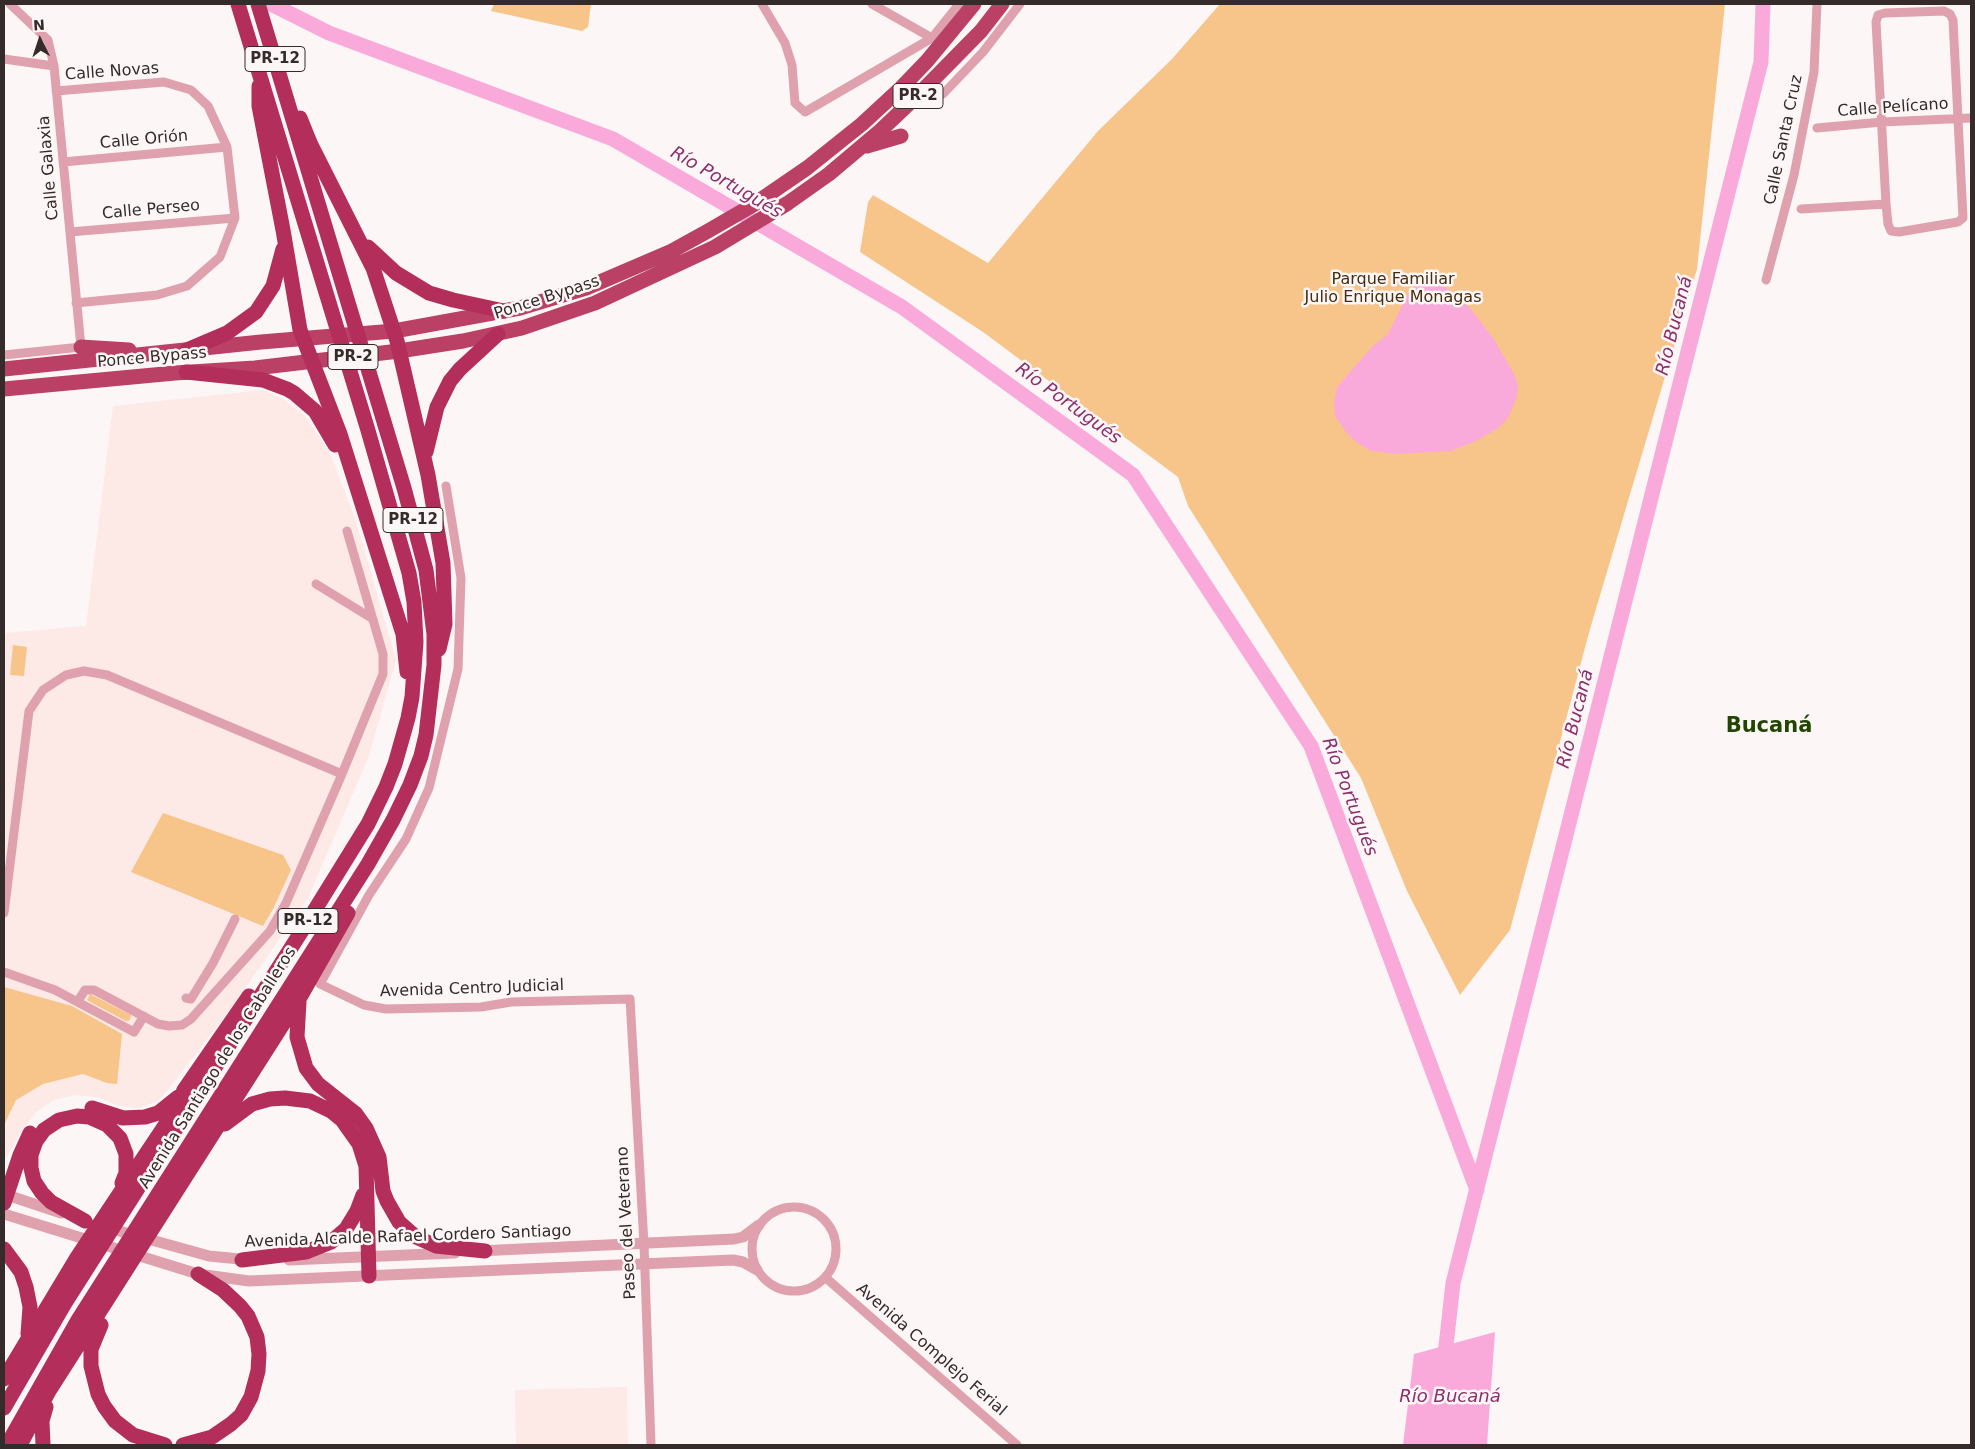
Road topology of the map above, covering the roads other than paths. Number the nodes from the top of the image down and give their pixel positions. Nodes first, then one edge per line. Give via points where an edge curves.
1 (10, 4) edge
2 (238, 4) edge
3 (258, 4) edge
4 (762, 4) edge
5 (872, 4) edge
6 (959, 4) edge
7 (974, 4) edge
8 (1002, 4) edge
9 (1020, 4) edge
10 (1816, 4) edge
11 (932, 38) junction
12 (4, 59) edge
13 (54, 66) junction
14 (56, 91) junction
15 (944, 94) dead end
16 (265, 108) junction
17 (296, 117) junction
18 (1971, 118) edge
19 (1958, 119) junction
20 (1882, 122) junction
21 (1817, 128) dead end
22 (901, 136) dead end
23 (227, 147) junction
24 (859, 149) junction
25 (63, 162) junction
26 (1886, 204) junction
27 (1801, 209) dead end
28 (235, 218) junction
29 (354, 228) junction
30 (70, 232) junction
31 (284, 240) junction
32 (1766, 280) dead end
33 (76, 303) junction
34 (504, 311) junction
35 (394, 331) junction
36 (498, 334) junction
37 (303, 338) junction
38 (81, 347) junction
39 (186, 350) junction
40 (399, 351) junction
41 (4, 355) edge
42 (148, 355) junction
43 (312, 361) junction
44 (4, 369) edge
45 (186, 372) junction
46 (4, 389) edge
47 (424, 458) junction
48 (355, 482) junction
49 (446, 486) dead end
50 (347, 531) dead end
51 (316, 584) dead end
52 (373, 619) junction
53 (434, 665) junction
54 (408, 718) junction
55 (342, 774) junction
56 (353, 889) junction
57 (4, 913) edge
58 (235, 919) dead end
59 (276, 971) junction
60 (4, 972) edge
61 (299, 999) junction
62 (630, 1000) joint
63 (78, 1002) junction
64 (204, 1004) junction
65 (144, 1016) junction
66 (184, 1090) junction
67 (216, 1131) junction
68 (20, 1156) junction
69 (4, 1168) edge
70 (366, 1187) junction
71 (5, 1197) edge
72 (111, 1208) junction
73 (4, 1214) edge
74 (85, 1221) junction
75 (759, 1224) junction
76 (644, 1244) junction
77 (4, 1249) edge
78 (485, 1251) junction
79 (368, 1258) junction
80 (242, 1260) junction
81 (644, 1264) junction
82 (756, 1270) junction
83 (198, 1274) junction
84 (369, 1276) junction
85 (826, 1278) junction
86 (119, 1283) junction
87 (28, 1338) junction
88 (60, 1377) junction
89 (4, 1379) edge
90 (4, 1408) edge
91 (7, 1445) edge
92 (20, 1445) edge
93 (43, 1445) edge
94 (165, 1445) edge
95 (183, 1445) edge
96 (651, 1445) edge
97 (1017, 1445) edge

1 - 13 street, Calle Galaxia via 48,40
2 - 16 highway, PR-12 via 259,70
3 - 17 highway, PR-12 via 285,93
4 - 11 street via 785,43 792,65 796,103 805,112
5 - 11 street
6 - 11 street
7 - 34 highway, Ponce Bypass / PR-2 via 933,54 862,124 807,168 753,205 670,252 586,288
8 - 24 highway, Ponce Bypass / PR-2 via 955,59
9 - 15 street via 984,52
10 - 32 street, Calle Santa Cruz via 1814,72 1794,174
12 - 13 street
13 - 14 street, Calle Galaxia
14 - 23 street, Calle Novas via 164,82 191,90 208,106
14 - 25 street, Calle Galaxia
16 - 31 highway
16 - 54 highway, Avenida Santiago de los Caballeros / PR-12 via 409,573 414,602 416,663
17 - 29 highway
17 - 53 highway, Avenida Santiago de los Caballeros / PR-12 via 426,570 434,634
18 - 19 street, Calle Pelícano
19 - 20 street, Calle Pelícano
19 - 20 street via 1953,20 1950,14 1944,11 1885,13 1878,15 1876,22
19 - 26 street via 1963,218 1958,222 1891,231
20 - 21 street, Calle Pelícano
20 - 26 street
22 - 24 highway
23 - 25 street, Calle Orión
23 - 28 street, Calle Novas
24 - 36 highway, Ponce Bypass / PR-2 via 788,204 687,261 595,303
25 - 30 street, Calle Galaxia
26 - 27 street
28 - 30 street, Calle Perseo
28 - 33 street, Calle Novas via 220,257 186,286 157,295
29 - 34 highway via 381,261 411,284 453,300
29 - 35 highway via 379,282
30 - 33 street, Calle Galaxia
31 - 37 highway
31 - 39 highway via 273,286 256,312 227,333
33 - 38 street, Calle Galaxia
34 - 35 highway, Ponce Bypass / PR-2
35 - 37 highway, Ponce Bypass / PR-2
35 - 40 highway
36 - 40 highway, Ponce Bypass / PR-2
36 - 47 highway via 450,381 434,416
37 - 39 highway, Ponce Bypass / PR-2
37 - 43 highway
38 - 41 street
38 - 42 highway via 118,348
39 - 42 highway, Ponce Bypass / PR-2
40 - 43 highway, Ponce Bypass / PR-2
40 - 47 highway
42 - 44 highway, Ponce Bypass / PR-2
43 - 45 highway, Ponce Bypass / PR-2
43 - 48 highway
45 - 46 highway, Ponce Bypass / PR-2
45 - 48 highway via 263,380 294,393 315,411
47 - 53 highway via 443,563 445,624
48 - 54 highway via 403,634
49 - 62 street, Avenida Centro Judicial via 461,578 458,669 429,788 406,839 320,984 364,1005 386,1009
50 - 52 street
51 - 52 street
52 - 55 street via 383,654 383,674
53 - 56 highway, Avenida Santiago de los Caballeros / PR-12 via 426,735 418,763 393,820
54 - 59 highway, Avenida Santiago de los Caballeros / PR-12 via 396,764 376,809
55 - 57 street via 107,675 84,671 66,675 43,690 29,711
55 - 64 street via 286,903 270,931
56 - 61 highway via 348,912
56 - 91 highway, Avenida Santiago de los Caballeros / PR-12 via 78,1320
58 - 64 street via 213,963 188,998
59 - 66 highway via 252,991
59 - 90 highway, Avenida Santiago de los Caballeros / PR-12 via 65,1303
60 - 63 street
61 - 67 highway
61 - 78 highway via 297,1037 306,1068 318,1084 351,1110 366,1128 378,1157 383,1191 399,1222 416,1237 436,1246
62 - 76 street, Paseo del Veterano
63 - 65 street via 85,990 94,990
63 - 65 street via 134,1032
64 - 65 street via 182,1025 158,1024
66 - 68 highway via 165,1108 145,1117 123,1118 86,1106 60,1110 35,1126
66 - 72 highway via 178,1106
67 - 70 highway via 252,1104 285,1098 310,1101 331,1111 351,1130 364,1157
67 - 86 highway
68 - 69 highway
68 - 71 highway
70 - 79 highway
70 - 80 highway via 346,1229 331,1242 306,1252
71 - 74 street, Avenida Alcalde Rafael Cordero Santiago
72 - 74 highway via 125,1178 127,1166 123,1144 101,1121 89,1117 65,1118 39,1135 33,1148 32,1175 38,1189 51,1202
72 - 87 highway via 76,1258
73 - 83 street
74 - 80 street, Avenida Alcalde Rafael Cordero Santiago via 209,1256
75 - 76 street, Avenida Alcalde Rafael Cordero Santiago via 734,1240
75 - 82 street via 751,1247
75 - 85 street via 771,1213 786,1208 802,1208 817,1214 829,1225 836,1240 834,1264
76 - 78 street, Avenida Alcalde Rafael Cordero Santiago
76 - 81 street, Paseo del Veterano
77 - 87 highway via 18,1268 26,1287 30,1312
78 - 79 street, Avenida Alcalde Rafael Cordero Santiago
79 - 80 street, Avenida Alcalde Rafael Cordero Santiago
79 - 84 highway
81 - 82 street via 733,1260
81 - 84 street
81 - 96 street, Paseo del Veterano
82 - 85 street via 767,1283 789,1292 805,1290
83 - 84 street via 248,1281
83 - 95 highway via 228,1294 248,1316 258,1347 258,1372 247,1407 236,1420 212,1438
85 - 97 street, Avenida Complejo Ferial
86 - 88 highway
86 - 94 highway via 112,1307 91,1349 92,1376 98,1394 115,1421 133,1435
87 - 89 highway
88 - 92 highway
88 - 93 highway via 43,1416

